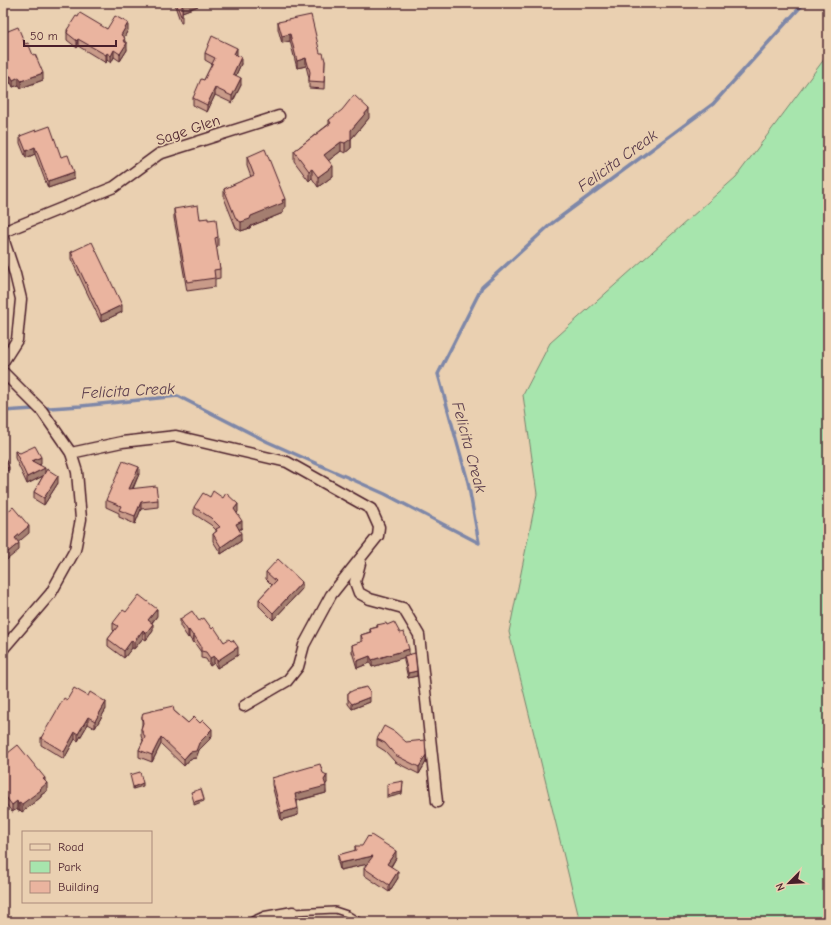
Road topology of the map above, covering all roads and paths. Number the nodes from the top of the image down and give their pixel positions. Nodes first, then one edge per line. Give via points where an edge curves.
1 (279, 116) dead end
2 (3, 232) edge
3 (3, 238) edge
4 (3, 362) edge
5 (3, 372) edge
6 (71, 453) junction
7 (360, 559) junction
8 (3, 649) edge
9 (244, 706) dead end
10 (437, 802) dead end
11 (293, 912) joint
12 (254, 922) edge
13 (360, 922) edge

1 - 2 street, Sage Glen via 159,154 114,187
3 - 4 street via 22,300 17,340
5 - 6 street via 42,412
6 - 7 street via 122,442 176,436 286,462 371,509 379,527 378,536
6 - 8 street via 77,472 81,519 75,550 51,593
7 - 9 street via 331,595 304,645 298,667 287,681
7 - 10 street via 355,582 359,593 370,599 403,608 419,635
11 - 12 street via 265,917
11 - 13 lane via 335,910

